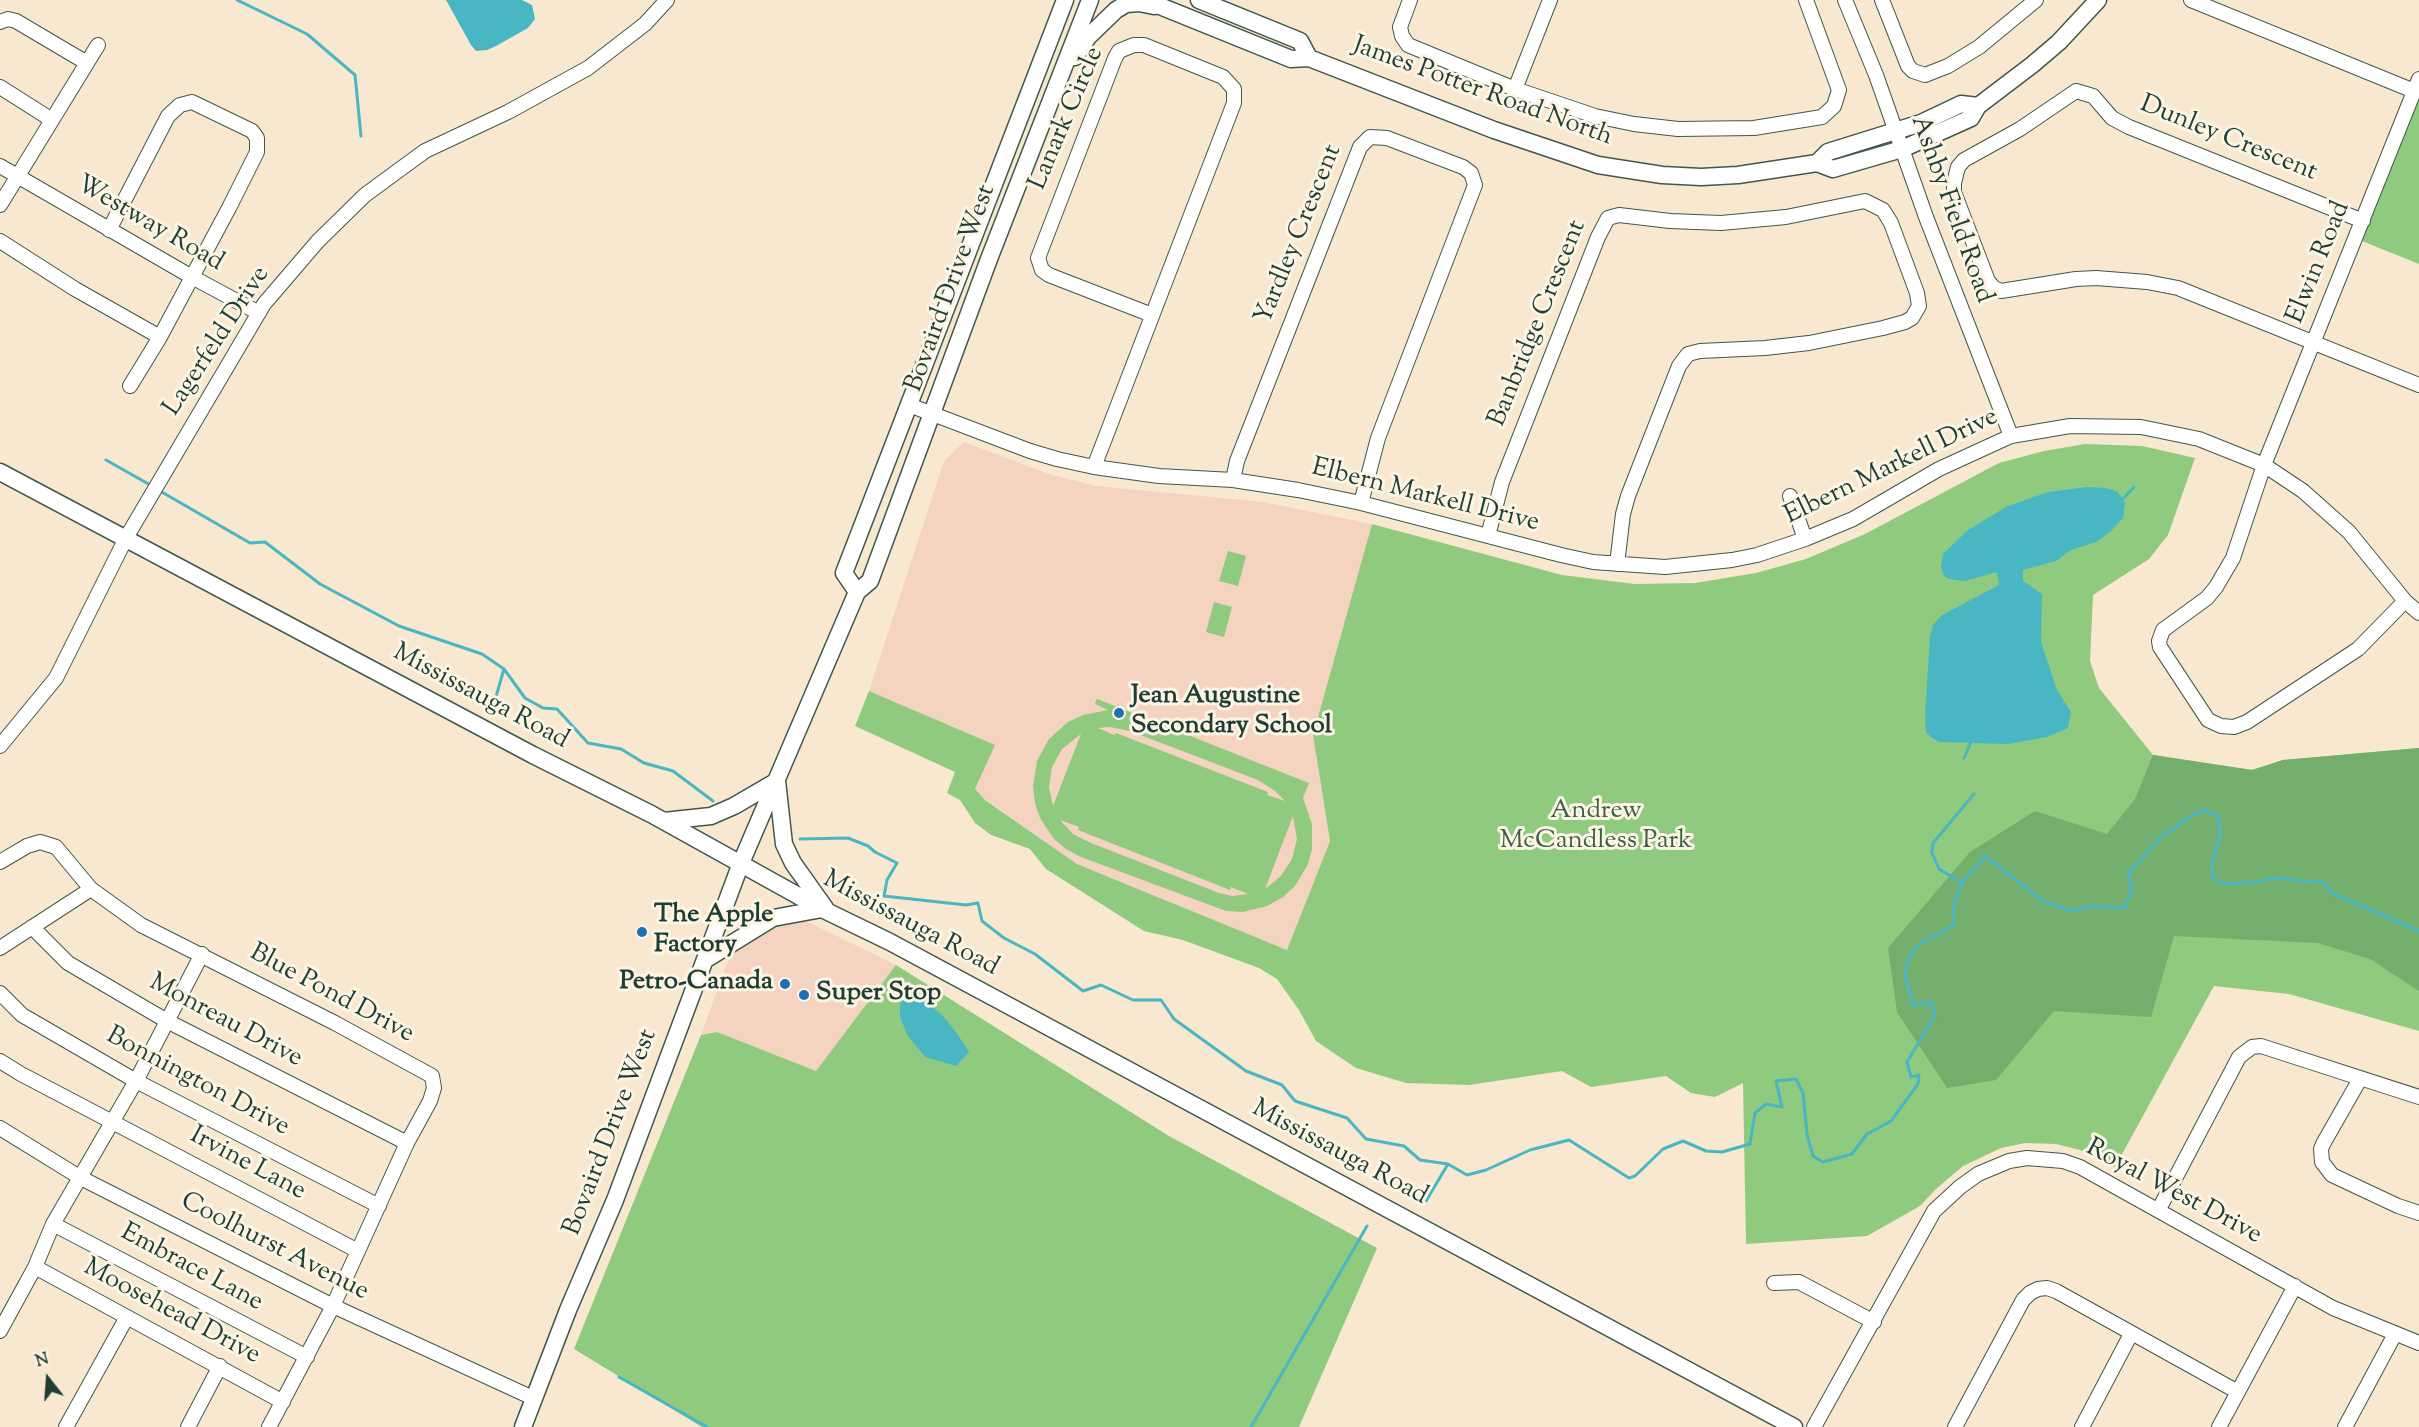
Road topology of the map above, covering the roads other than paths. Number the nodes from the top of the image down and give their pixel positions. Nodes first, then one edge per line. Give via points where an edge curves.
1 (668, 0) edge
2 (1052, 0) edge
3 (1065, 0) edge
4 (1090, 0) edge
5 (1145, 0) edge
6 (1199, 0) edge
7 (1410, 0) edge
8 (1550, 0) edge
9 (1806, 0) edge
10 (1845, 0) edge
11 (1882, 0) edge
12 (2036, 0) edge
13 (2098, 0) edge
14 (2191, 0) edge
15 (1167, 9) junction
16 (0, 22) edge
17 (98, 45) dead end
18 (1044, 56) junction
19 (1309, 58) junction
20 (87, 63) junction
21 (1059, 80) junction
22 (2417, 85) edge
23 (0, 87) edge
24 (1515, 89) junction
25 (1978, 106) junction
26 (52, 120) junction
27 (1896, 132) junction
28 (1902, 149) junction
29 (1817, 163) junction
30 (0, 166) edge
31 (16, 177) junction
32 (0, 206) edge
33 (2363, 221) junction
34 (109, 230) junction
35 (0, 241) edge
36 (192, 277) junction
37 (259, 313) junction
38 (1152, 315) junction
39 (160, 337) junction
40 (2314, 341) junction
41 (2419, 385) edge
42 (130, 386) dead end
43 (909, 405) junction
44 (933, 414) junction
45 (2011, 436) junction
46 (2264, 465) junction
47 (1094, 467) junction
48 (0, 472) edge
49 (1233, 480) junction
50 (1790, 496) dead end
51 (1361, 503) junction
52 (1488, 536) junction
53 (126, 538) junction
54 (1805, 539) junction
55 (1617, 564) junction
56 (857, 592) junction
57 (2405, 601) junction
58 (2419, 613) edge
59 (0, 746) edge
60 (777, 781) junction
61 (664, 821) junction
62 (0, 862) edge
63 (741, 862) junction
64 (91, 889) junction
65 (825, 910) junction
66 (32, 927) junction
67 (0, 948) edge
68 (202, 954) junction
69 (705, 960) junction
70 (0, 993) edge
71 (167, 1021) junction
72 (0, 1061) edge
73 (2360, 1079) junction
74 (136, 1081) junction
75 (2419, 1097) edge
76 (113, 1122) junction
77 (0, 1128) edge
78 (406, 1143) junction
79 (81, 1178) junction
80 (379, 1206) junction
81 (2159, 1209) junction
82 (2419, 1213) edge
83 (53, 1224) junction
84 (358, 1251) junction
85 (35, 1267) junction
86 (1774, 1283) dead end
87 (2295, 1286) junction
88 (333, 1306) junction
89 (127, 1317) junction
90 (1874, 1322) junction
91 (0, 1331) edge
92 (2131, 1334) junction
93 (2395, 1334) junction
94 (2419, 1343) edge
95 (307, 1357) junction
96 (220, 1366) junction
97 (2238, 1392) junction
98 (533, 1398) junction
99 (283, 1402) junction
100 (66, 1427) edge
101 (188, 1427) edge
102 (269, 1427) edge
103 (523, 1427) edge
104 (1794, 1427) edge
105 (1814, 1427) edge
106 (1954, 1427) edge
107 (2082, 1427) edge
108 (2219, 1427) edge
109 (2345, 1427) edge

1 - 37 street, Lagerfeld Drive via 645,24 588,68 425,151 365,195 318,241
2 - 18 main road via 1054,14
3 - 18 main road, Bovaird Drive West
4 - 21 main road, Bovaird Drive West
5 - 15 main road
6 - 19 main road via 1300,41
7 - 24 street via 1400,27 1408,45
8 - 24 street
9 - 24 street via 1839,90 1834,106 1822,117 1754,128 1669,129 1595,116
10 - 27 street, Ashby Field Road
11 - 12 street via 1908,66 1925,75 1979,47
13 - 25 main road via 2059,42
14 - 22 street
15 - 19 main road via 1291,59
15 - 21 main road via 1140,3 1116,10 1088,38
16 - 20 street via 16,21
17 - 20 street
18 - 43 main road, Bovaird Drive West
19 - 29 main road, James Potter Road North via 1494,130 1598,165 1701,177
20 - 26 street
21 - 44 main road, Bovaird Drive West
22 - 33 street, Elwin Road
23 - 26 street
25 - 27 main road via 1961,104
25 - 28 main road via 1971,118
26 - 31 street
27 - 28 street, Ashby Field Road
27 - 29 main road via 1828,152
28 - 29 main road via 1833,169
28 - 45 street, Ashby Field Road
30 - 31 street, Westway Road
31 - 32 street
31 - 34 street, Westway Road
33 - 40 street, Elwin Road
33 - 40 street, Dunley Crescent via 2129,127 2112,118 2093,96 2076,91 1958,167 1954,192 1994,288 2001,291 2076,279 2147,282 2187,291
34 - 36 street, Westway Road
34 - 36 street via 168,116 180,105 192,102 252,131 257,152
35 - 39 street
36 - 37 street, Westway Road
36 - 39 street
37 - 53 street, Lagerfeld Drive
38 - 38 street, Lanark Circle via 1235,96 1223,77 1144,45 1134,45 1119,51 1115,58 1038,258 1042,270 1049,275
38 - 47 street, Lanark Circle
39 - 42 street
40 - 41 street
40 - 46 street, Elwin Road
43 - 44 street, Elbern Markell Drive
43 - 56 main road, Bovaird Drive West via 844,573
44 - 47 street, Elbern Markell Drive via 1030,451
44 - 56 main road, Bovaird Drive West via 870,581
45 - 46 street, Elbern Markell Drive via 2070,426 2141,428 2199,439
45 - 54 street, Elbern Markell Drive via 1940,469 1853,519
46 - 57 street, Elbern Markell Drive via 2331,514
46 - 57 street, Elwin Road via 2228,568 2207,598 2163,630 2159,641 2208,720 2226,727 2247,722 2358,649
47 - 49 street, Elbern Markell Drive
48 - 53 main road, Mississauga Road
49 - 51 street, Elbern Markell Drive
49 - 51 street, Yardley Crescent via 1237,461 1360,147 1370,137 1387,138 1463,167 1471,173 1475,185 1377,438
50 - 54 street
51 - 52 street, Elbern Markell Drive
52 - 55 street, Elbern Markell Drive via 1561,555
52 - 55 street, Banbridge Crescent via 1502,482 1608,218 1619,215 1733,222 1786,217 1864,201 1883,210 1917,293 1919,306 1912,318 1809,343 1688,354 1679,366 1628,496
53 - 59 street, Lagerfeld Drive via 56,678
53 - 61 main road, Mississauga Road
54 - 55 street, Elbern Markell Drive via 1757,555 1710,563 1665,567
56 - 60 main road, Bovaird Drive West
57 - 58 street, Elbern Markell Drive
60 - 61 main road via 711,816
60 - 63 main road, Bovaird Drive West
60 - 65 main road via 784,844
61 - 63 main road, Mississauga Road
62 - 64 street, Blue Pond Drive via 40,842 56,847
63 - 65 main road, Mississauga Road
63 - 69 main road, Bovaird Drive West
64 - 66 street
64 - 68 street, Blue Pond Drive via 141,925
65 - 69 main road via 773,918
65 - 104 main road, Mississauga Road
66 - 67 street
66 - 71 street, Monreau Drive via 68,963
68 - 71 street
68 - 78 street, Blue Pond Drive via 432,1076 430,1101
69 - 98 main road, Bovaird Drive West via 615,1200
70 - 74 street, Bonnington Drive via 22,1015
71 - 74 street
71 - 78 street, Monreau Drive
72 - 76 street, Irvine Lane
73 - 75 street
73 - 81 street via 2261,1046 2245,1051
73 - 82 street via 2323,1144 2322,1162 2332,1175
74 - 76 street
74 - 80 street, Bonnington Drive
76 - 79 street
76 - 84 street, Irvine Lane
77 - 79 street, Coolhurst Avenue
78 - 80 street, Blue Pond Drive
79 - 83 street
79 - 88 street, Coolhurst Avenue
80 - 84 street, Blue Pond Drive
81 - 87 street, Royal West Drive
81 - 90 street, Royal West Drive via 2063,1161 2027,1158 1993,1167 1960,1187 1934,1211
83 - 85 street
83 - 95 street, Embrace Lane
84 - 88 street, Blue Pond Drive
85 - 89 street, Moosehead Drive
85 - 91 street
86 - 90 street via 1799,1282
87 - 93 street, Royal West Drive via 2333,1308
87 - 97 street
88 - 95 street, Blue Pond Drive
88 - 98 street, Coolhurst Avenue
89 - 96 street, Moosehead Drive
89 - 100 street
90 - 105 street, Royal West Drive
92 - 97 street
92 - 106 street via 2056,1291 2047,1288 2030,1293
92 - 107 street
93 - 94 street, Royal West Drive
93 - 109 street
95 - 99 street, Blue Pond Drive
96 - 99 street, Moosehead Drive
96 - 101 street
97 - 108 street
98 - 103 main road, Bovaird Drive West
99 - 102 street, Blue Pond Drive

